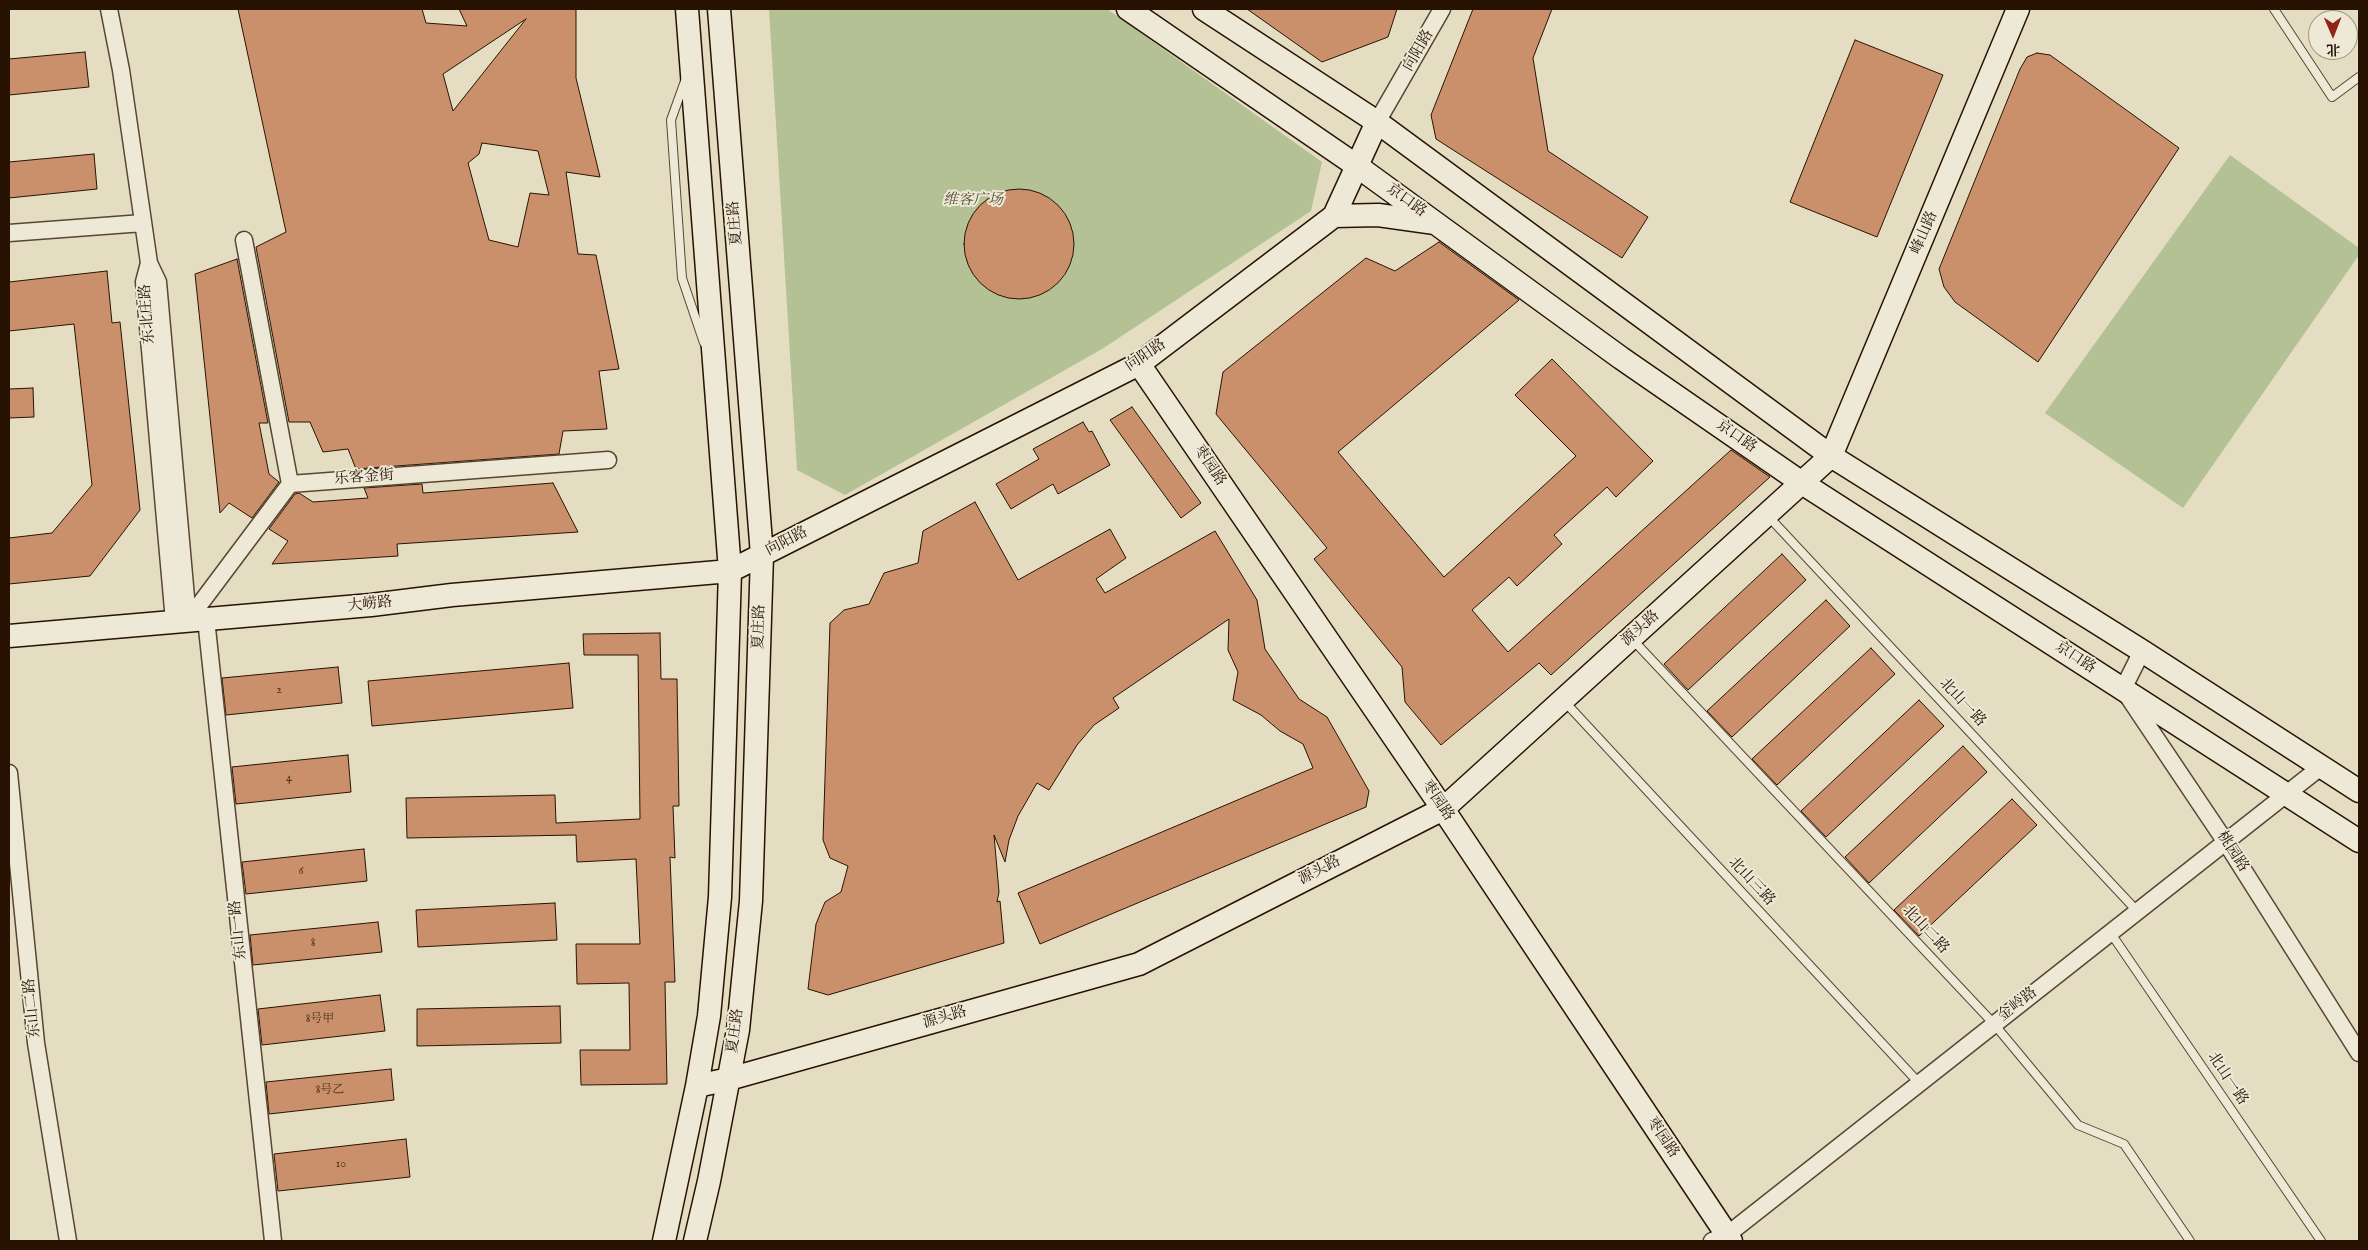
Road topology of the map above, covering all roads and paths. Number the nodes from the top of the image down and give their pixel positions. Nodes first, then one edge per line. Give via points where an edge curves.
1 (109, 9) edge
2 (687, 9) edge
3 (719, 9) edge
4 (1128, 9) edge
5 (1204, 9) edge
6 (1442, 9) edge
7 (2018, 9) edge
8 (2274, 9) edge
9 (2359, 76) edge
10 (1377, 122) junction
11 (1357, 166) junction
12 (1334, 216) junction
13 (144, 223) junction
14 (1438, 224) junction
15 (9, 233) edge
16 (244, 240) dead end
17 (1139, 364) junction
18 (1831, 456) junction
19 (608, 460) dead end
20 (1802, 482) junction
21 (290, 484) junction
22 (1766, 514) junction
23 (762, 555) junction
24 (730, 571) junction
25 (189, 620) junction
26 (9, 636) edge
27 (1630, 638) junction
28 (2142, 651) junction
29 (2123, 688) junction
30 (1562, 700) junction
31 (2322, 766) junction
32 (9, 773) edge
33 (2359, 791) edge
34 (2286, 793) junction
35 (1443, 809) junction
36 (2225, 841) junction
37 (2359, 841) edge
38 (2137, 911) junction
39 (2110, 932) junction
40 (1994, 1024) junction
41 (2359, 1053) edge
42 (729, 1079) junction
43 (1919, 1083) junction
44 (697, 1086) junction
45 (1723, 1239) edge
46 (68, 1241) edge
47 (273, 1241) edge
48 (664, 1241) edge
49 (696, 1241) edge
50 (2190, 1241) edge
51 (2321, 1241) edge

1 - 13 street, 东北庄路
2 - 24 main road, 夏庄路
3 - 23 main road, 夏庄路
4 - 11 main road, 京口路
5 - 10 main road
6 - 10 street, 向阳路
7 - 18 main road, 峰山路
8 - 9 lane via 2332,97
10 - 11 main road, 向阳路
10 - 18 main road
11 - 12 main road, 向阳路
11 - 14 main road, 京口路
12 - 14 main road via 1378,215
12 - 17 main road, 向阳路
13 - 15 street
13 - 25 street, 东北庄路 via 149,263 158,282
14 - 20 main road, 京口路 via 1621,358
16 - 21 street
17 - 23 main road, 向阳路
17 - 35 main road, 枣园路
18 - 20 main road, 源头路
18 - 28 main road
19 - 21 street, 乐客金街
20 - 22 main road, 源头路
20 - 29 main road, 京口路
21 - 25 street
22 - 27 main road, 源头路
22 - 38 lane, 北山一路
23 - 24 main road, 向阳路
23 - 42 main road, 夏庄路 via 751,901 738,1030
24 - 25 main road, 大崂路
24 - 44 main road, 夏庄路 via 720,897 709,1016
25 - 26 main road, 大崂路
25 - 47 street, 东山一路
27 - 30 main road, 源头路
27 - 40 lane, 北山二路
28 - 29 street
28 - 31 main road
29 - 34 main road, 京口路
29 - 36 street, 桃园路
30 - 35 main road, 源头路
30 - 43 lane, 北山三路
31 - 33 main road
31 - 34 street, 金岭路
32 - 46 street, 东山二路 via 36,1043
34 - 36 street, 金岭路
34 - 37 main road, 京口路
35 - 42 main road, 源头路 via 1140,964
35 - 45 main road, 枣园路
36 - 38 street, 金岭路
36 - 41 street, 桃园路
38 - 39 street, 金岭路
39 - 40 street, 金岭路
39 - 51 lane, 北山一路
40 - 43 street, 金岭路
40 - 50 lane, 北山二路 via 2078,1125 2124,1144
42 - 44 main road, 源头路
42 - 49 main road, 夏庄路
43 - 45 street, 金岭路
44 - 48 main road, 夏庄路

